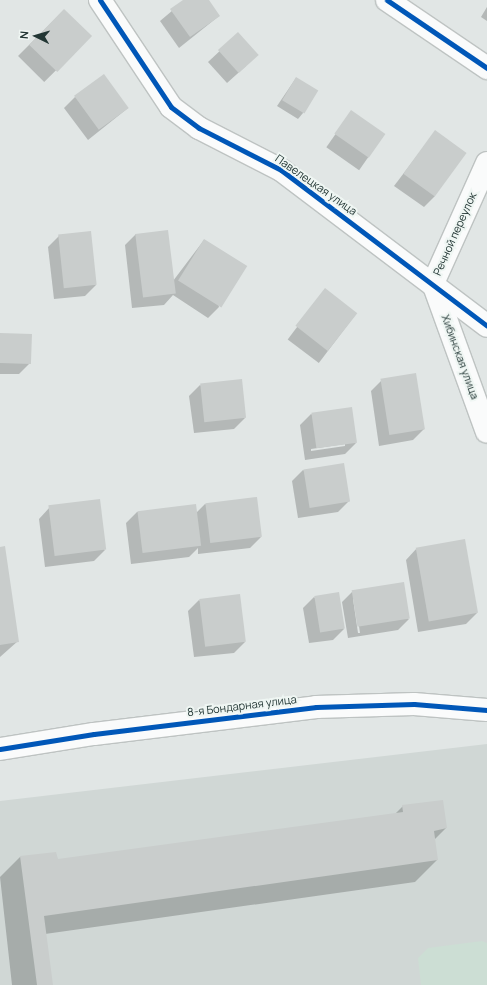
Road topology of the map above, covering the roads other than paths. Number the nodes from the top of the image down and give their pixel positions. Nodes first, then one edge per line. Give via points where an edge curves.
1 (100, 0) edge
2 (387, 0) edge
3 (487, 68) edge
4 (487, 163) edge
5 (433, 283) junction
6 (487, 326) edge
7 (487, 432) edge
8 (487, 710) edge
9 (0, 749) edge

1 - 5 street, Павелецкая улица via 171,107 199,128 281,170
2 - 3 street
4 - 5 street, Речной переулок
5 - 6 street, Павелецкая улица
5 - 7 street, Хибинская улица
8 - 9 street, 8-я Бондарная улица via 414,704 316,707 94,734

